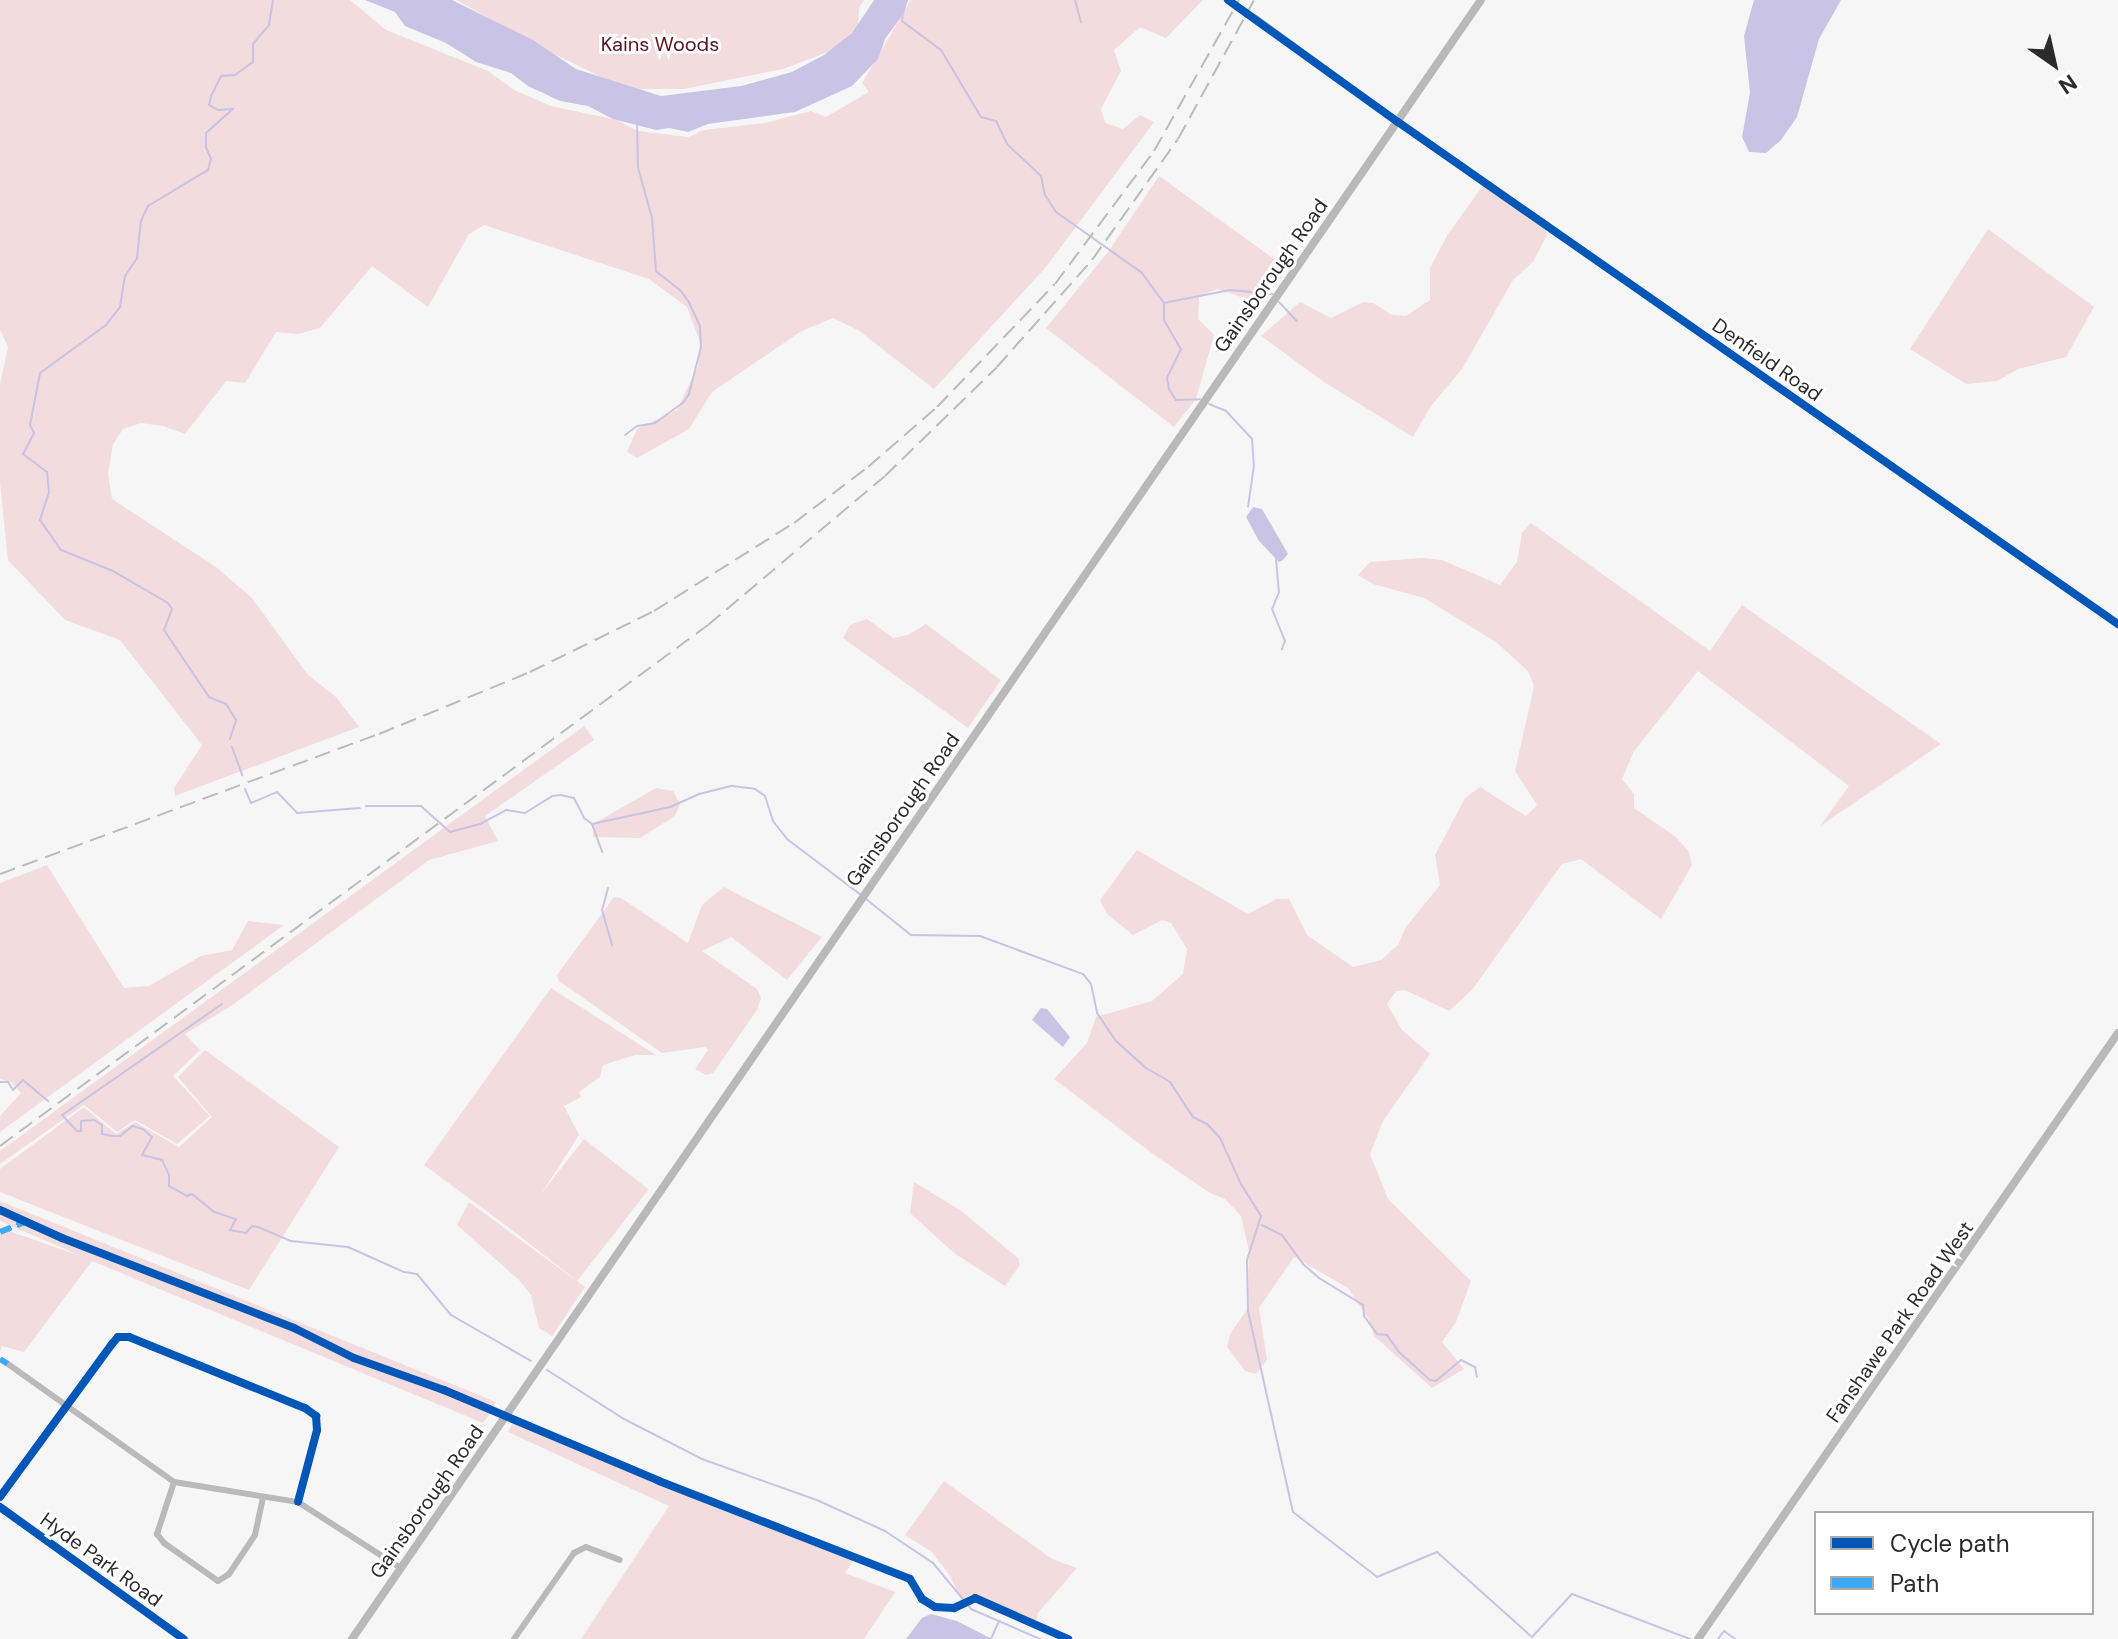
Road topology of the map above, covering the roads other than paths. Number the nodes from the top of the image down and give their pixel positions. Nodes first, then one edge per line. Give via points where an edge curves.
1 (1228, 0) edge
2 (1481, 0) edge
3 (1398, 122) junction
4 (2118, 624) edge
5 (2118, 1033) edge
6 (8, 1364) dead end
7 (68, 1406) junction
8 (174, 1482) junction
9 (0, 1497) edge
10 (263, 1498) junction
11 (298, 1502) junction
12 (0, 1507) edge
13 (620, 1560) dead end
14 (401, 1568) junction
15 (184, 1639) edge
16 (352, 1639) edge
17 (514, 1639) edge
18 (1698, 1639) edge

1 - 3 street, bridge
2 - 3 main road, Gainsborough Road
3 - 4 street, Denfield Road
3 - 14 main road, Gainsborough Road
5 - 18 main road, Fanshawe Park Road West
6 - 7 street
7 - 8 street
7 - 9 street
7 - 11 street via 118,1337 129,1337 305,1408 316,1416 317,1430
8 - 10 street
8 - 10 street via 157,1534 218,1581 229,1574 255,1535
10 - 11 street
11 - 14 street
12 - 15 main road, Hyde Park Road
13 - 17 street via 586,1547 574,1553
14 - 16 main road, Gainsborough Road

